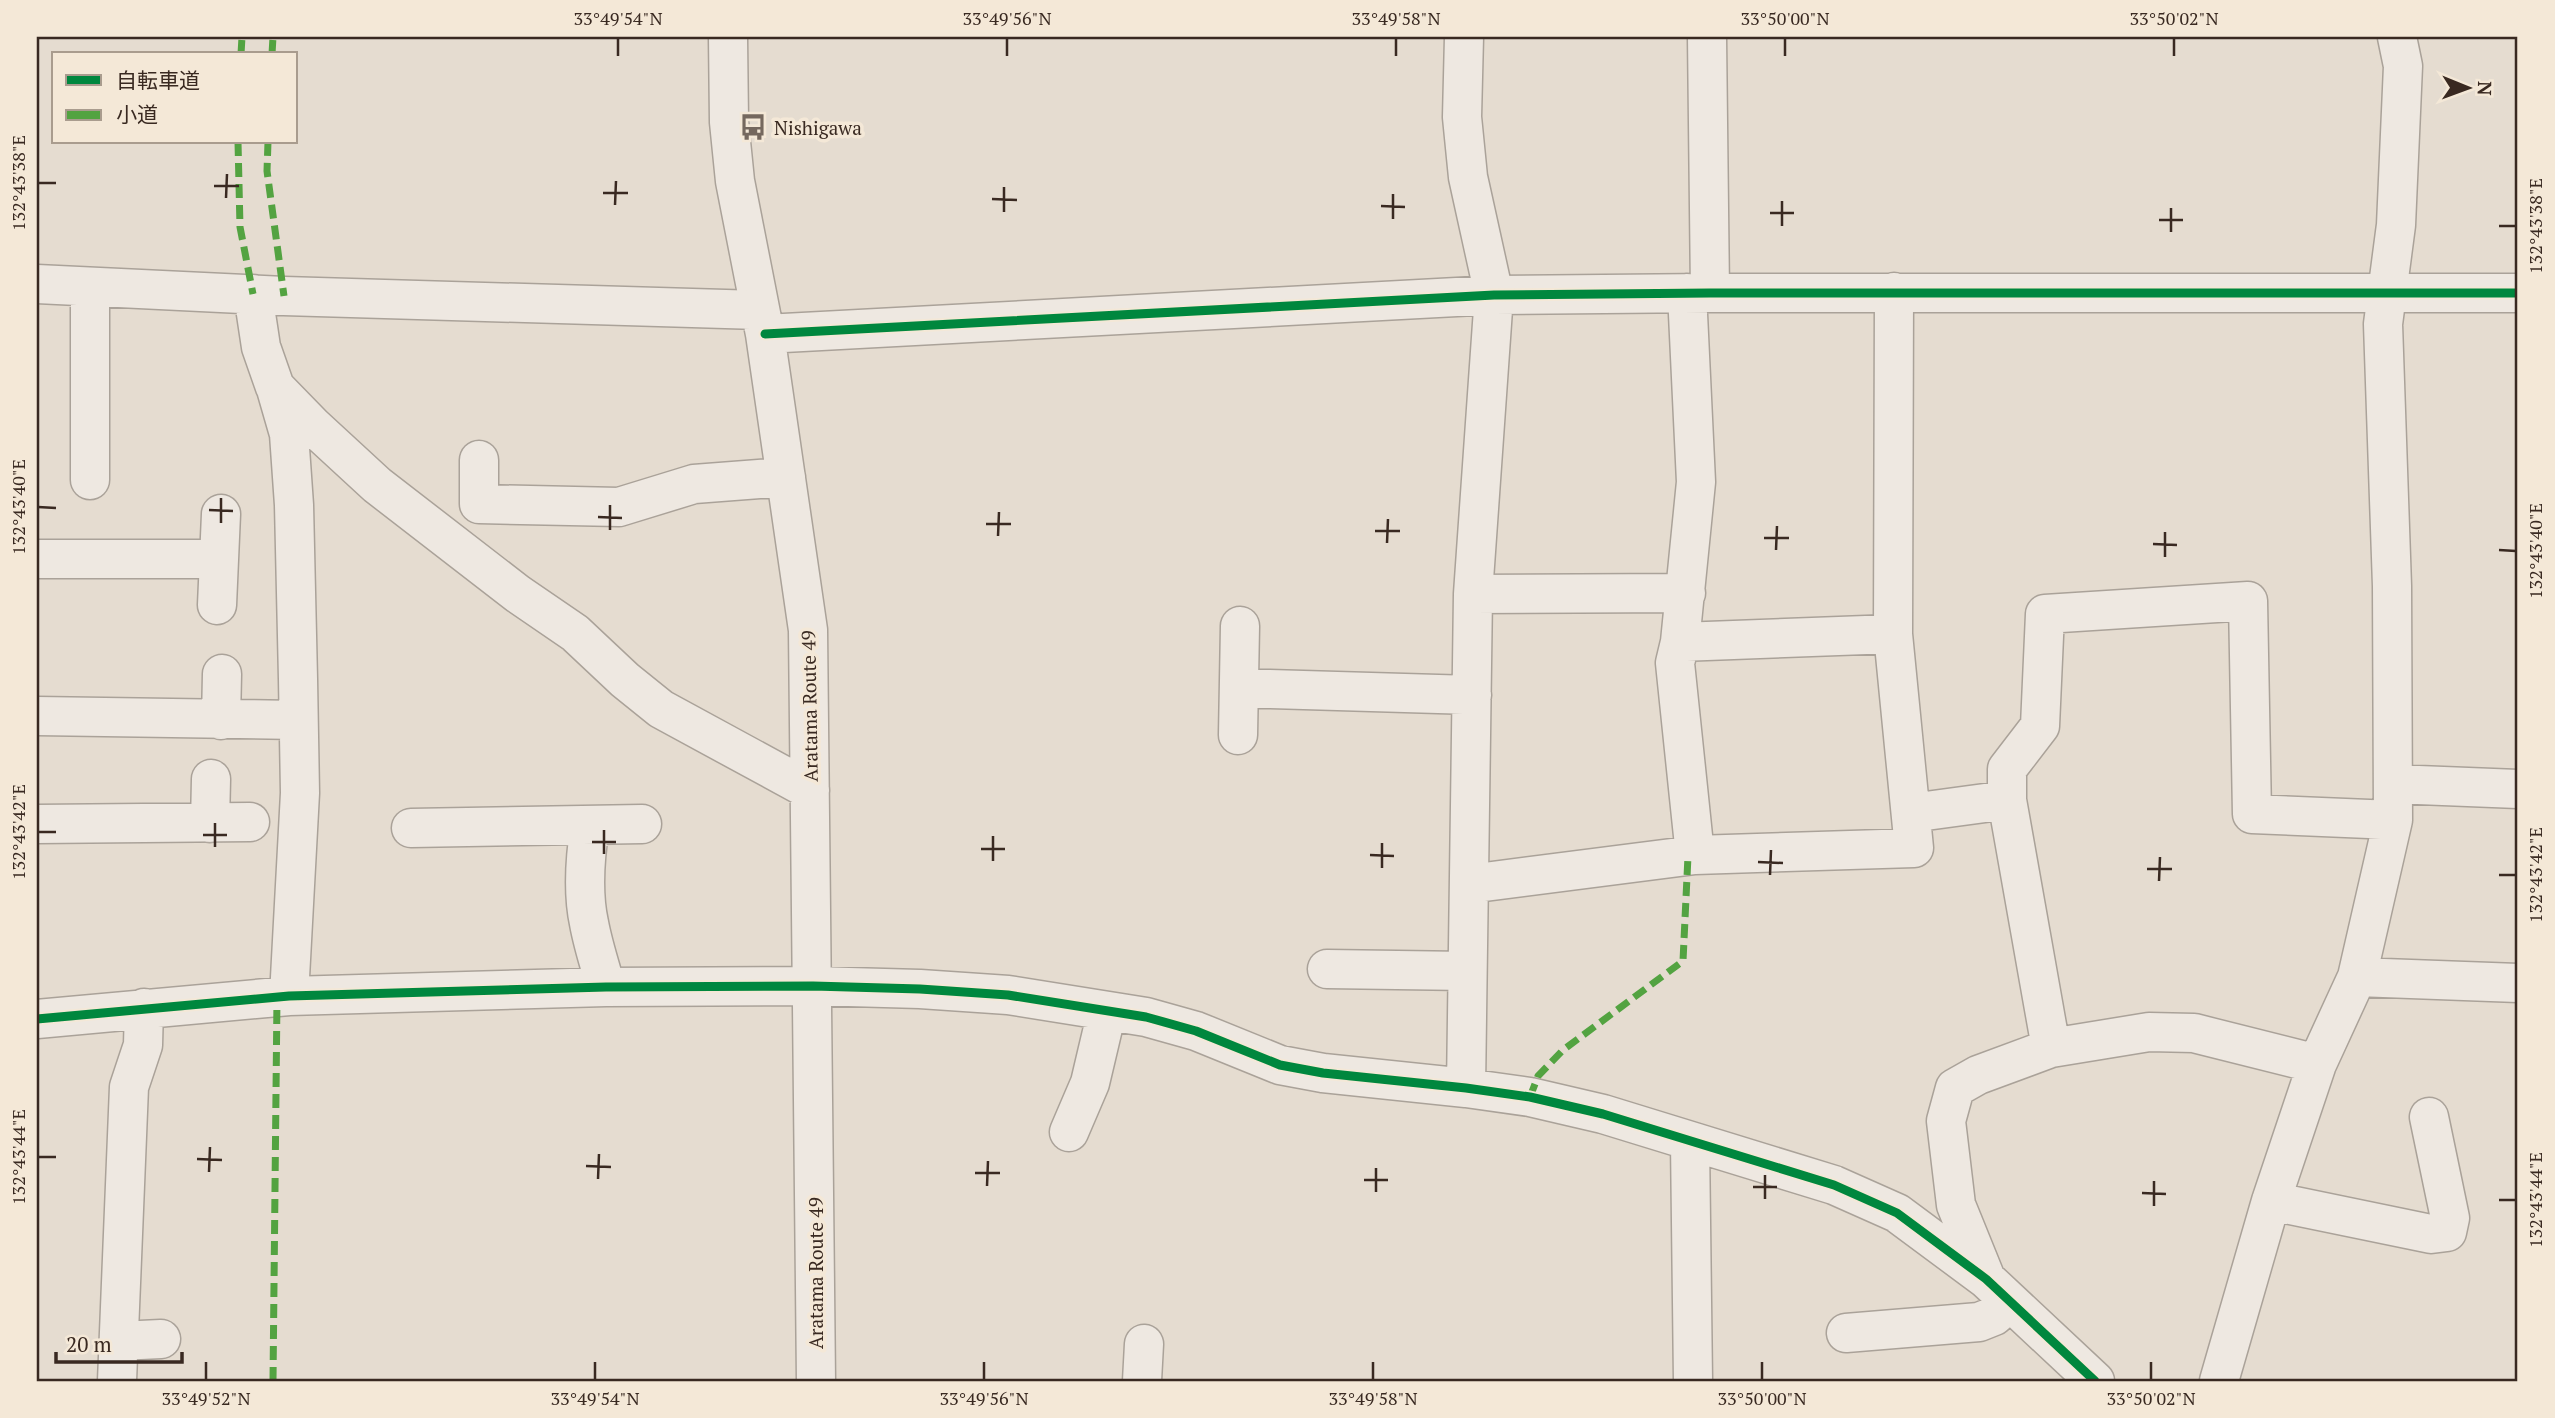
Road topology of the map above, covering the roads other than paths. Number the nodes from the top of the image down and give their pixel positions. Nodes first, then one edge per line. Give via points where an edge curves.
1 (728, 37) edge
2 (1464, 37) edge
3 (1707, 37) edge
4 (2397, 37) edge
5 (37, 284) edge
6 (90, 287) junction
7 (1894, 292) junction
8 (2387, 292) junction
9 (1699, 293) junction
10 (2518, 293) edge
11 (253, 294) junction
12 (1494, 295) junction
13 (762, 322) junction
14 (275, 387) junction
15 (479, 460) dead end
16 (786, 477) junction
17 (90, 480) dead end
18 (221, 514) dead end
19 (37, 559) edge
20 (219, 559) junction
21 (1686, 593) junction
22 (1473, 594) junction
23 (217, 605) dead end
24 (1240, 626) dead end
25 (1894, 634) junction
26 (1681, 642) junction
27 (222, 674) dead end
28 (1239, 688) junction
29 (1472, 695) junction
30 (37, 716) edge
31 (221, 720) junction
32 (298, 720) junction
33 (1238, 735) dead end
34 (211, 779) dead end
35 (2518, 789) edge
36 (810, 790) junction
37 (2007, 800) junction
38 (2393, 802) junction
39 (1911, 813) junction
40 (250, 822) dead end
41 (210, 823) junction
42 (37, 824) edge
43 (642, 824) dead end
44 (590, 825) junction
45 (411, 828) dead end
46 (1695, 855) junction
47 (1469, 884) junction
48 (1328, 970) dead end
49 (1468, 971) junction
50 (2357, 977) junction
51 (2518, 983) edge
52 (813, 986) junction
53 (606, 987) junction
54 (289, 996) junction
55 (144, 1008) junction
56 (1107, 1011) junction
57 (37, 1018) edge
58 (2051, 1048) junction
59 (2317, 1064) junction
60 (1466, 1088) junction
61 (2429, 1117) dead end
62 (1069, 1132) dead end
63 (1690, 1142) junction
64 (2272, 1201) junction
65 (1998, 1290) junction
66 (1846, 1333) dead end
67 (161, 1339) dead end
68 (119, 1341) junction
69 (117, 1381) edge
70 (816, 1381) edge
71 (1693, 1381) edge
72 (2095, 1381) edge
73 (2219, 1381) edge

1 - 13 street, Aratama Route 49 via 735,181
2 - 12 street via 1462,117 1468,177
3 - 9 street
4 - 8 street via 2403,66 2396,225
5 - 6 street
6 - 11 street
6 - 17 street
7 - 8 street
7 - 9 street
7 - 25 street
8 - 10 street
8 - 38 street via 2383,324 2392,586
9 - 12 street
9 - 21 street via 1696,482
11 - 13 street
11 - 14 street via 261,347
12 - 13 street
12 - 22 street
13 - 16 street, Aratama Route 49
14 - 32 street via 289,434
14 - 36 street via 377,485 575,633 661,709
15 - 16 street via 479,504 619,507 694,484
16 - 36 street, Aratama Route 49 via 808,630
18 - 20 street
19 - 20 street
20 - 23 street
21 - 22 street
21 - 26 street
22 - 29 street
24 - 28 street
25 - 26 street
25 - 39 street
26 - 46 street via 1675,663
27 - 31 street
28 - 29 street
28 - 33 street
29 - 47 street
30 - 31 street
31 - 32 street
32 - 54 street via 300,793
34 - 41 street
35 - 38 street
36 - 52 street, Aratama Route 49
37 - 38 street via 2007,769 2040,726 2045,614 2248,601 2252,814
37 - 39 street
37 - 58 street
38 - 50 street
39 - 46 street via 1914,848
40 - 41 street
41 - 42 street
43 - 44 street
44 - 45 street
44 - 53 street via 585,860 588,922
46 - 47 street
47 - 49 street
48 - 49 street
49 - 60 street
50 - 51 street
50 - 59 street
52 - 53 street
52 - 56 street via 1008,995
52 - 70 street, Aratama Route 49
53 - 54 street
54 - 55 street
55 - 57 street
55 - 68 street via 143,1045 129,1087
56 - 60 street via 1196,1031 1280,1065
56 - 62 street via 1090,1083
58 - 59 street via 2149,1032 2194,1032
58 - 65 street via 1955,1088 1946,1121 1956,1205
59 - 64 street
60 - 63 street via 1603,1114
61 - 64 street via 2450,1217 2447,1231 2431,1234
63 - 65 street via 1834,1185 1897,1213
63 - 71 street
64 - 73 street
65 - 66 street via 1994,1316 1979,1322
65 - 72 street
67 - 68 street
68 - 69 street

